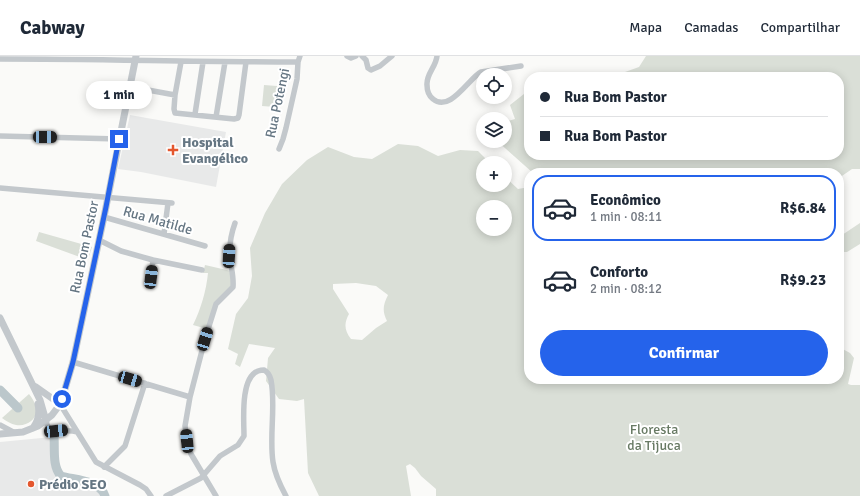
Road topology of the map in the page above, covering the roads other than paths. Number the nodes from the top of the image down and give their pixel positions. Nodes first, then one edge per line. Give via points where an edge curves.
1 (347, 56) edge
2 (356, 56) edge
3 (362, 56) edge
4 (392, 56) edge
5 (437, 56) edge
6 (136, 58) edge
7 (0, 59) edge
8 (299, 59) edge
9 (181, 62) junction
10 (203, 62) junction
11 (225, 62) junction
12 (246, 62) junction
13 (522, 66) dead end
14 (130, 85) junction
15 (176, 95) junction
16 (195, 114) junction
17 (216, 117) junction
18 (0, 136) edge
19 (119, 139) junction
20 (279, 149) dead end
21 (0, 188) edge
22 (108, 197) junction
23 (104, 217) junction
24 (235, 223) dead end
25 (164, 234) junction
26 (99, 240) junction
27 (205, 246) dead end
28 (153, 260) junction
29 (202, 270) dead end
30 (151, 277) dead end
31 (0, 318) edge
32 (73, 362) junction
33 (31, 382) junction
34 (145, 384) junction
35 (190, 397) junction
36 (61, 402) junction
37 (46, 421) junction
38 (0, 425) edge
39 (31, 430) junction
40 (77, 432) junction
41 (15, 433) junction
42 (0, 434) edge
43 (104, 467) junction
44 (203, 475) junction
45 (151, 496) edge
46 (166, 496) edge
47 (216, 496) edge
48 (286, 496) edge

1 - 2 street
3 - 4 street via 371,70
5 - 13 street via 426,84 433,99 443,102 458,95 481,72
6 - 7 street, Rua Potengi
6 - 9 street, Rua Potengi
6 - 14 street, Rua Bom Pastor
8 - 12 street, Rua Potengi
8 - 20 street, Rua Potengi via 296,86
9 - 10 street, Rua Potengi
9 - 15 street
10 - 11 street, Rua Potengi
10 - 16 street
11 - 12 street, Rua Potengi
11 - 17 street
12 - 17 street via 238,118
14 - 15 street
14 - 19 street, Rua Bom Pastor
15 - 16 street via 175,113
16 - 17 street
18 - 19 street
19 - 22 street, Rua Bom Pastor
21 - 22 street
22 - 23 street, Rua Bom Pastor
22 - 25 street via 170,203
23 - 25 street, Rua Matilde
23 - 26 street, Rua Bom Pastor
24 - 35 street via 230,238 229,256 233,287 216,304
25 - 27 street, Rua Matilde
26 - 28 street via 121,251
26 - 32 street, Rua Bom Pastor
28 - 29 street
28 - 30 street
31 - 33 street
32 - 34 street
32 - 36 street, Rua Bom Pastor
33 - 36 street via 49,398
33 - 37 street
33 - 39 street via 39,416
34 - 35 street
34 - 43 street via 125,446
35 - 44 street via 185,426 187,441
36 - 37 street, Rua Bom Pastor
36 - 40 street
37 - 39 street, Rua Bom Pastor
37 - 40 street via 50,430
38 - 41 street
39 - 41 street
40 - 43 street via 94,458
41 - 42 street
43 - 45 street via 140,485
44 - 46 street
44 - 47 street
44 - 48 street via 220,456 242,440 244,395 251,377 263,370 269,375 272,390 273,462 277,479

